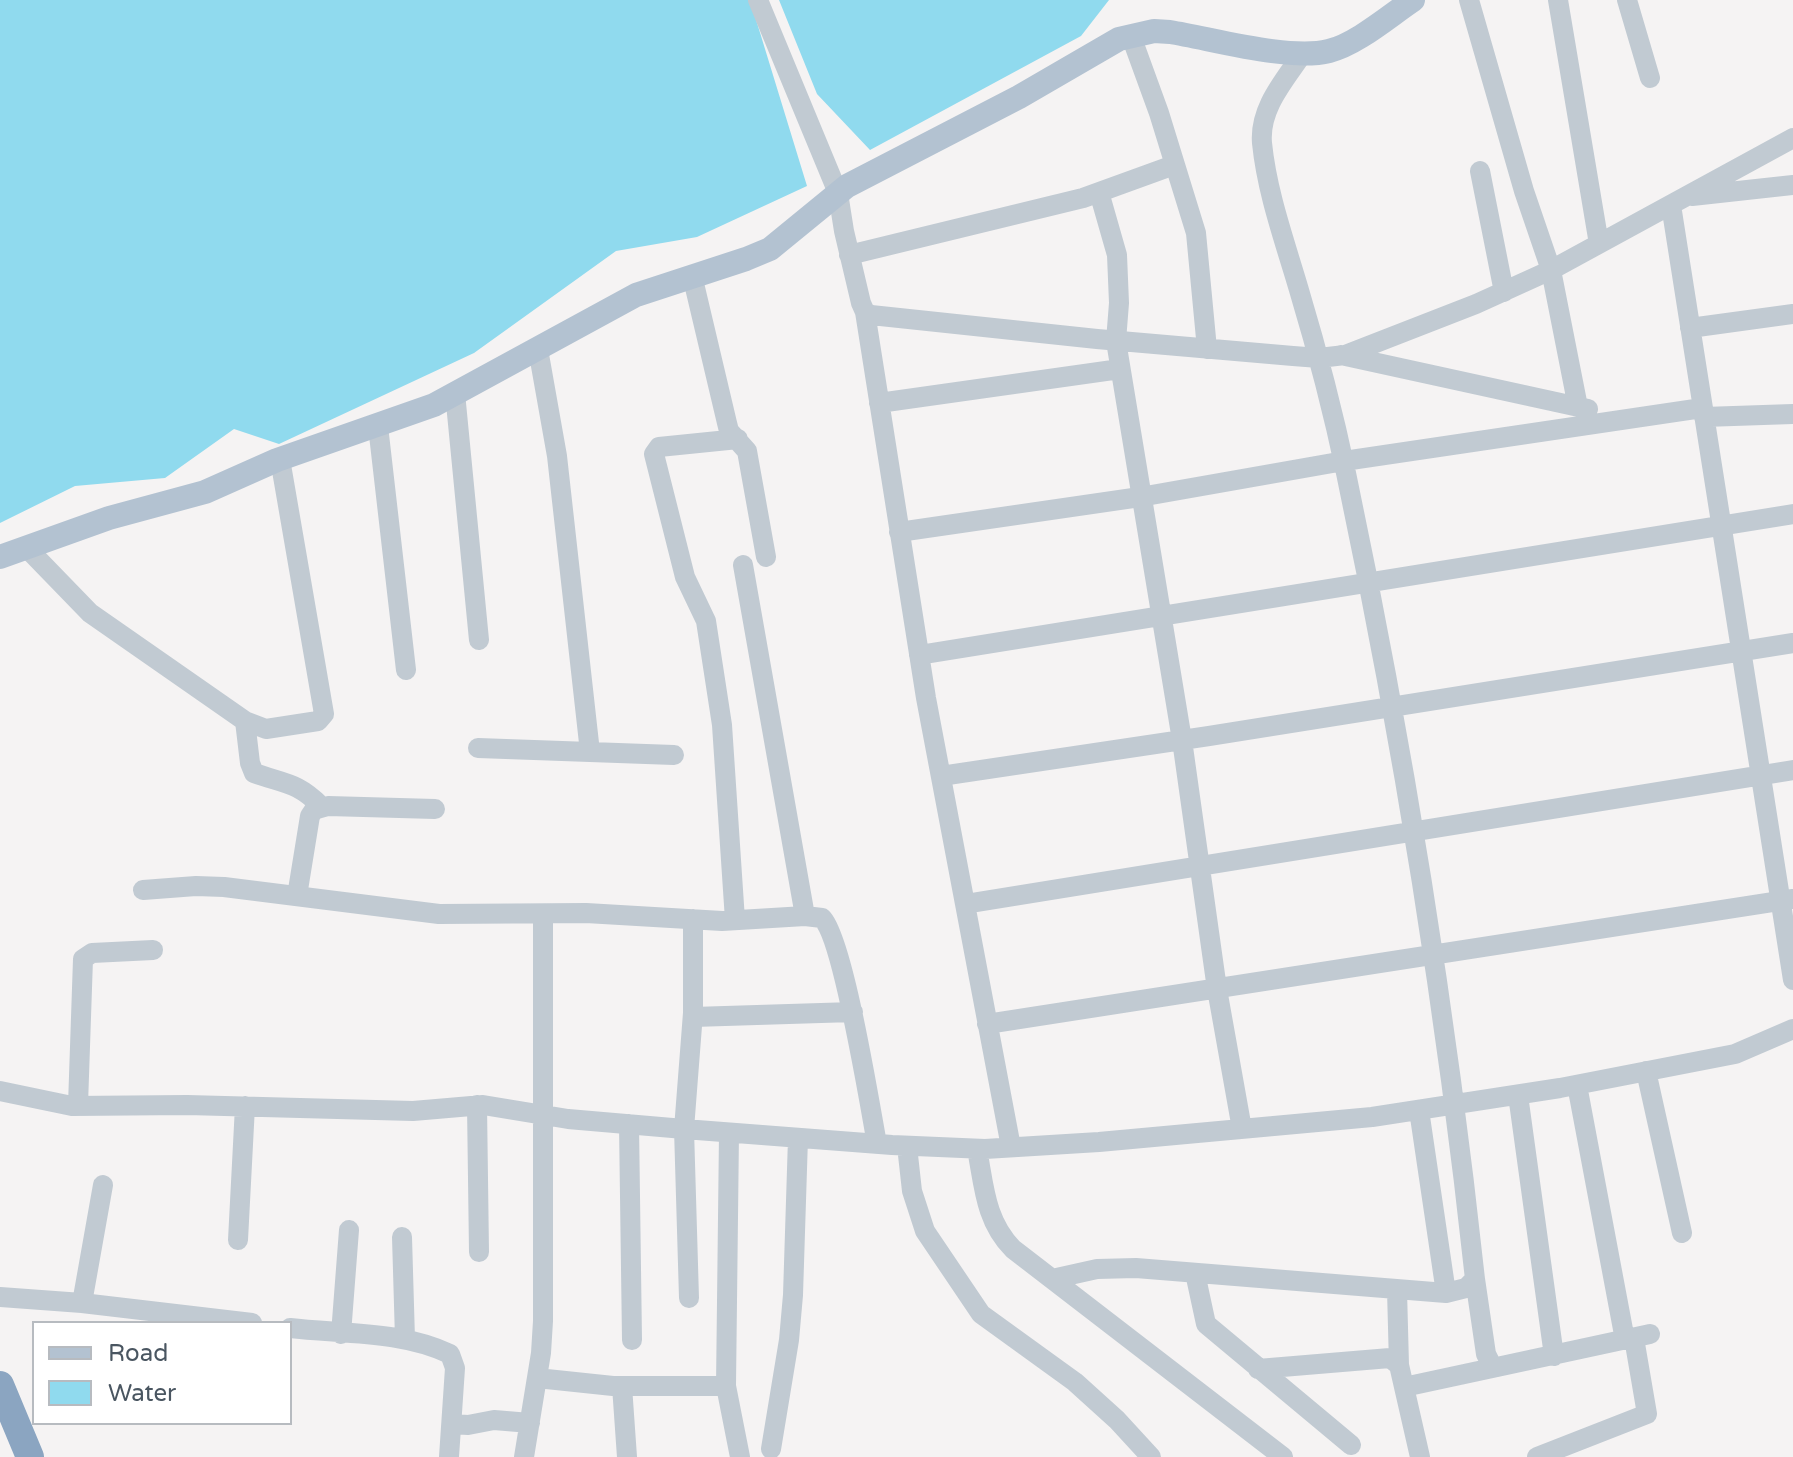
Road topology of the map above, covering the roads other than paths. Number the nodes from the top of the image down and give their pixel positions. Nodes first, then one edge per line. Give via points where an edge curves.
1 (758, 0) edge
2 (1413, 0) edge
3 (1469, 0) edge
4 (1558, 0) edge
5 (1627, 0) edge
6 (1131, 36) junction
7 (1303, 53) junction
8 (1650, 78) dead end
9 (1793, 138) edge
10 (1174, 165) junction
11 (1480, 171) dead end
12 (1793, 185) edge
13 (1099, 192) junction
14 (838, 193) junction
15 (1678, 201) junction
16 (1599, 244) junction
17 (849, 255) junction
18 (1551, 270) junction
19 (692, 275) junction
20 (1504, 292) junction
21 (865, 312) junction
22 (1793, 314) edge
23 (1690, 328) junction
24 (1116, 341) junction
25 (538, 349) junction
26 (1207, 349) junction
27 (1341, 355) junction
28 (1319, 358) junction
29 (1120, 369) junction
30 (455, 393) junction
31 (879, 403) junction
32 (1578, 407) junction
33 (1703, 413) junction
34 (1793, 414) edge
35 (1631, 419) junction
36 (378, 426) junction
37 (738, 439) junction
38 (280, 459) junction
39 (1344, 461) junction
40 (1140, 497) junction
41 (1793, 514) edge
42 (1720, 525) junction
43 (899, 532) junction
44 (26, 547) junction
45 (0, 557) edge
46 (766, 557) dead end
47 (743, 565) dead end
48 (1369, 583) junction
49 (1162, 616) junction
50 (479, 640) dead end
51 (1793, 643) edge
52 (1743, 651) junction
53 (919, 655) junction
54 (406, 670) dead end
55 (1391, 708) junction
56 (245, 721) junction
57 (1182, 740) junction
58 (478, 748) dead end
59 (590, 752) junction
60 (674, 755) dead end
61 (1793, 770) edge
62 (1762, 775) junction
63 (941, 776) junction
64 (321, 806) junction
65 (435, 809) dead end
66 (1412, 832) junction
67 (1199, 866) junction
68 (143, 890) dead end
69 (297, 896) junction
70 (1787, 900) edge
71 (965, 904) junction
72 (543, 914) junction
73 (805, 916) junction
74 (693, 919) junction
75 (735, 920) junction
76 (153, 950) dead end
77 (1432, 956) junction
78 (1793, 980) edge
79 (1217, 989) junction
80 (853, 1012) junction
81 (693, 1017) junction
82 (987, 1024) junction
83 (1793, 1029) edge
84 (1646, 1071) junction
85 (1577, 1085) junction
86 (0, 1091) edge
87 (1518, 1095) junction
88 (1456, 1104) junction
89 (78, 1105) junction
90 (477, 1105) junction
91 (245, 1106) junction
92 (1419, 1110) junction
93 (545, 1115) junction
94 (629, 1124) junction
95 (684, 1129) junction
96 (1242, 1129) junction
97 (729, 1133) junction
98 (798, 1138) junction
99 (877, 1144) junction
100 (907, 1146) junction
101 (1011, 1147) junction
102 (977, 1149) junction
103 (103, 1185) dead end
104 (349, 1230) dead end
105 (1682, 1233) dead end
106 (402, 1237) dead end
107 (238, 1240) dead end
108 (479, 1252) dead end
109 (1195, 1273) junction
110 (1052, 1279) junction
111 (1475, 1279) junction
112 (1397, 1290) junction
113 (1446, 1293) junction
114 (0, 1297) edge
115 (689, 1298) dead end
116 (82, 1303) junction
117 (235, 1321) edge
118 (292, 1328) edge
119 (341, 1334) junction
120 (1636, 1337) junction
121 (405, 1339) junction
122 (632, 1340) dead end
123 (1554, 1356) junction
124 (1399, 1365) junction
125 (1497, 1367) junction
126 (1258, 1369) junction
127 (537, 1378) junction
128 (0, 1385) edge
129 (622, 1386) junction
130 (726, 1386) junction
131 (1404, 1387) junction
132 (530, 1423) junction
133 (452, 1424) junction
134 (1351, 1445) dead end
135 (771, 1449) dead end
136 (30, 1457) edge
137 (449, 1457) edge
138 (524, 1457) edge
139 (627, 1457) edge
140 (740, 1457) edge
141 (1151, 1457) edge
142 (1283, 1457) edge
143 (1420, 1457) edge
144 (1537, 1457) edge

1 - 14 street
2 - 7 main road via 1330,51
3 - 18 street
4 - 16 street
5 - 8 street
6 - 7 main road via 1170,32
6 - 10 street
6 - 14 main road via 876,168
7 - 28 street via 1268,108 1262,141 1276,211
9 - 15 street
10 - 13 street
10 - 26 street via 1196,233
11 - 20 street
12 - 15 street
13 - 17 street
13 - 24 street via 1117,255
14 - 17 street
14 - 19 main road via 770,249
15 - 16 street
15 - 23 street
16 - 18 street
17 - 21 street
18 - 20 street
18 - 32 street
19 - 25 main road via 636,295
19 - 37 street via 729,431
20 - 27 street
21 - 24 street
21 - 31 street
22 - 23 street
23 - 33 street
24 - 26 street
24 - 29 street
25 - 30 main road
25 - 59 street via 557,456
26 - 28 street
27 - 28 street
27 - 32 street
28 - 39 street
29 - 31 street
29 - 40 street
30 - 36 main road
30 - 50 street
31 - 43 street
32 - 35 street
33 - 34 street
33 - 35 street
33 - 42 street
35 - 39 street
36 - 38 main road
36 - 54 street
37 - 46 street via 747,451
37 - 75 street via 659,447 654,454 685,577 706,621 722,725
38 - 44 main road via 205,492
38 - 56 street via 324,714 318,721 266,729
39 - 40 street
39 - 48 street
40 - 43 street
40 - 49 street
41 - 42 street
42 - 48 street
42 - 52 street
43 - 53 street
44 - 45 main road
44 - 56 street via 90,613
47 - 73 street
48 - 49 street
48 - 55 street
49 - 53 street
49 - 57 street
51 - 52 street
52 - 55 street
52 - 62 street
53 - 63 street
55 - 57 street
55 - 66 street
56 - 64 street via 254,773 305,789
57 - 63 street
57 - 67 street
58 - 59 street
59 - 60 street
61 - 62 street
62 - 66 street
62 - 70 street
63 - 71 street
64 - 65 street
64 - 69 street via 310,816
66 - 67 street
66 - 77 street
67 - 71 street
67 - 79 street
68 - 69 street via 210,887
69 - 72 street via 439,914
70 - 77 street
70 - 78 street
71 - 82 street
72 - 74 street
72 - 93 street
73 - 75 street
73 - 80 street via 826,922
74 - 75 street
74 - 81 street
76 - 89 street via 92,953 83,959
77 - 79 street
77 - 88 street
79 - 82 street
79 - 96 street
80 - 81 street
80 - 99 street
81 - 95 street
82 - 101 street
83 - 84 street via 1735,1054
84 - 85 street
84 - 105 street
85 - 87 street
85 - 120 street
86 - 89 street
87 - 88 street
87 - 123 street
88 - 92 street
88 - 111 street
89 - 91 street
90 - 91 street via 413,1111
90 - 93 street
90 - 108 street
91 - 107 street
92 - 96 street
92 - 113 street
93 - 94 street
93 - 127 street via 543,1321
94 - 95 street
94 - 122 street
95 - 97 street
95 - 115 street
96 - 101 street
97 - 98 street
97 - 130 street
98 - 99 street
98 - 135 street via 790,1325
99 - 100 street
100 - 102 street
100 - 141 street via 912,1191 925,1231 981,1314 1075,1382
101 - 102 street
102 - 110 street via 988,1210 1000,1236
103 - 116 street
104 - 119 street
106 - 121 street
109 - 110 street via 1097,1269
109 - 112 street
109 - 126 street via 1206,1324
110 - 142 street
111 - 113 street via 1466,1288
111 - 125 street via 1486,1354
112 - 113 street
112 - 124 street
114 - 116 street
116 - 117 street
118 - 119 street
119 - 121 street
120 - 123 street
120 - 144 street via 1647,1414
121 - 133 street via 450,1354 455,1368
123 - 125 street
124 - 126 street via 1390,1358
124 - 131 street
125 - 131 street
126 - 134 street
127 - 129 street
127 - 132 street
128 - 136 highway
129 - 130 street
129 - 139 street
130 - 140 street
131 - 143 street
132 - 133 street
132 - 138 street
133 - 137 street

